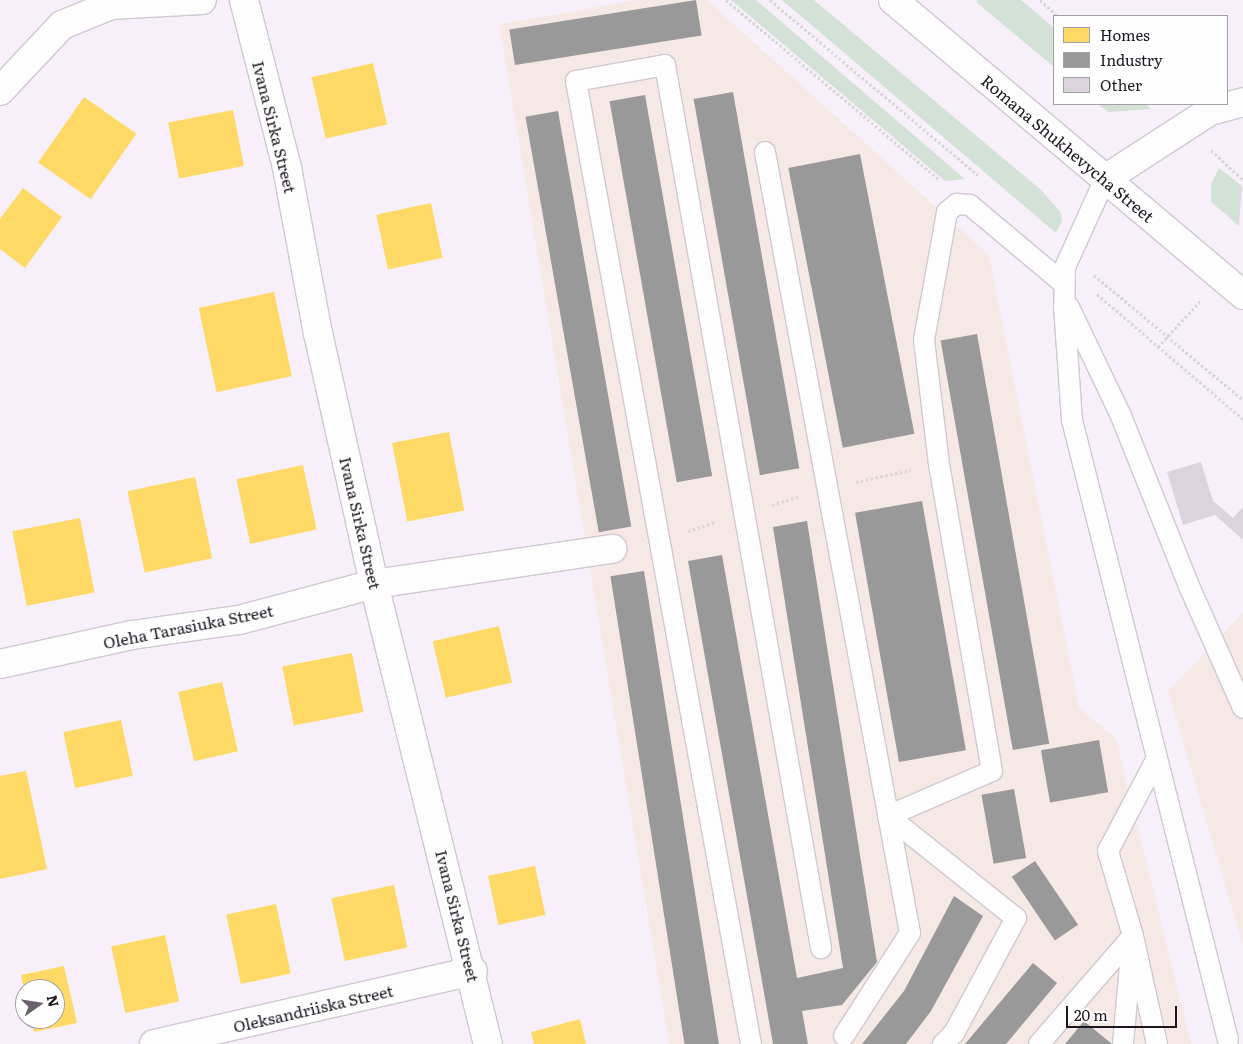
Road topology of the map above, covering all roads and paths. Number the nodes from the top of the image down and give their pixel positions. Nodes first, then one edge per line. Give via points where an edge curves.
1 (202, 0) edge
2 (244, 0) edge
3 (770, 0) edge
4 (893, 0) edge
5 (1040, 0) edge
6 (1057, 15) edge
7 (0, 91) edge
8 (1243, 102) edge
9 (766, 152) dead end
10 (1106, 179) junction
11 (983, 180) dead end
12 (1070, 252) junction
13 (1064, 292) junction
14 (1243, 295) edge
15 (1243, 400) edge
16 (612, 549) dead end
17 (374, 584) junction
18 (0, 664) edge
19 (1242, 704) edge
20 (1157, 758) junction
21 (888, 816) junction
22 (1133, 936) junction
23 (821, 948) dead end
24 (473, 971) junction
25 (844, 1036) dead end
26 (1228, 1040) dead end
27 (154, 1044) edge
28 (488, 1044) edge
29 (751, 1044) edge
30 (943, 1044) edge
31 (1039, 1044) edge
32 (1123, 1044) edge
33 (1157, 1044) edge

1 - 7 street via 111,6 62,25
2 - 17 street, Ivana Sirka Street via 287,168 318,333
3 - 11 path
4 - 10 street, Romana Shukhevycha Street
5 - 6 path
8 - 10 street via 1210,111
9 - 21 lane
10 - 12 lane
10 - 14 street, Romana Shukhevycha Street
12 - 13 lane
12 - 15 path
13 - 19 lane via 1121,416 1188,586
13 - 20 lane via 1072,420
13 - 21 lane via 970,205 957,204 947,212 924,340 939,464 992,771
16 - 17 street, Oleha Tarasiuka Street
17 - 18 street, Oleha Tarasiuka Street via 238,620 132,635
17 - 24 street, Ivana Sirka Street
20 - 22 lane via 1108,851
20 - 26 lane
21 - 25 lane via 910,933
21 - 30 lane via 1016,918 954,1033
22 - 31 lane
22 - 32 lane
22 - 33 lane
23 - 29 lane via 665,64 576,81
24 - 27 street, Oleksandriiska Street
24 - 28 street, Ivana Sirka Street

